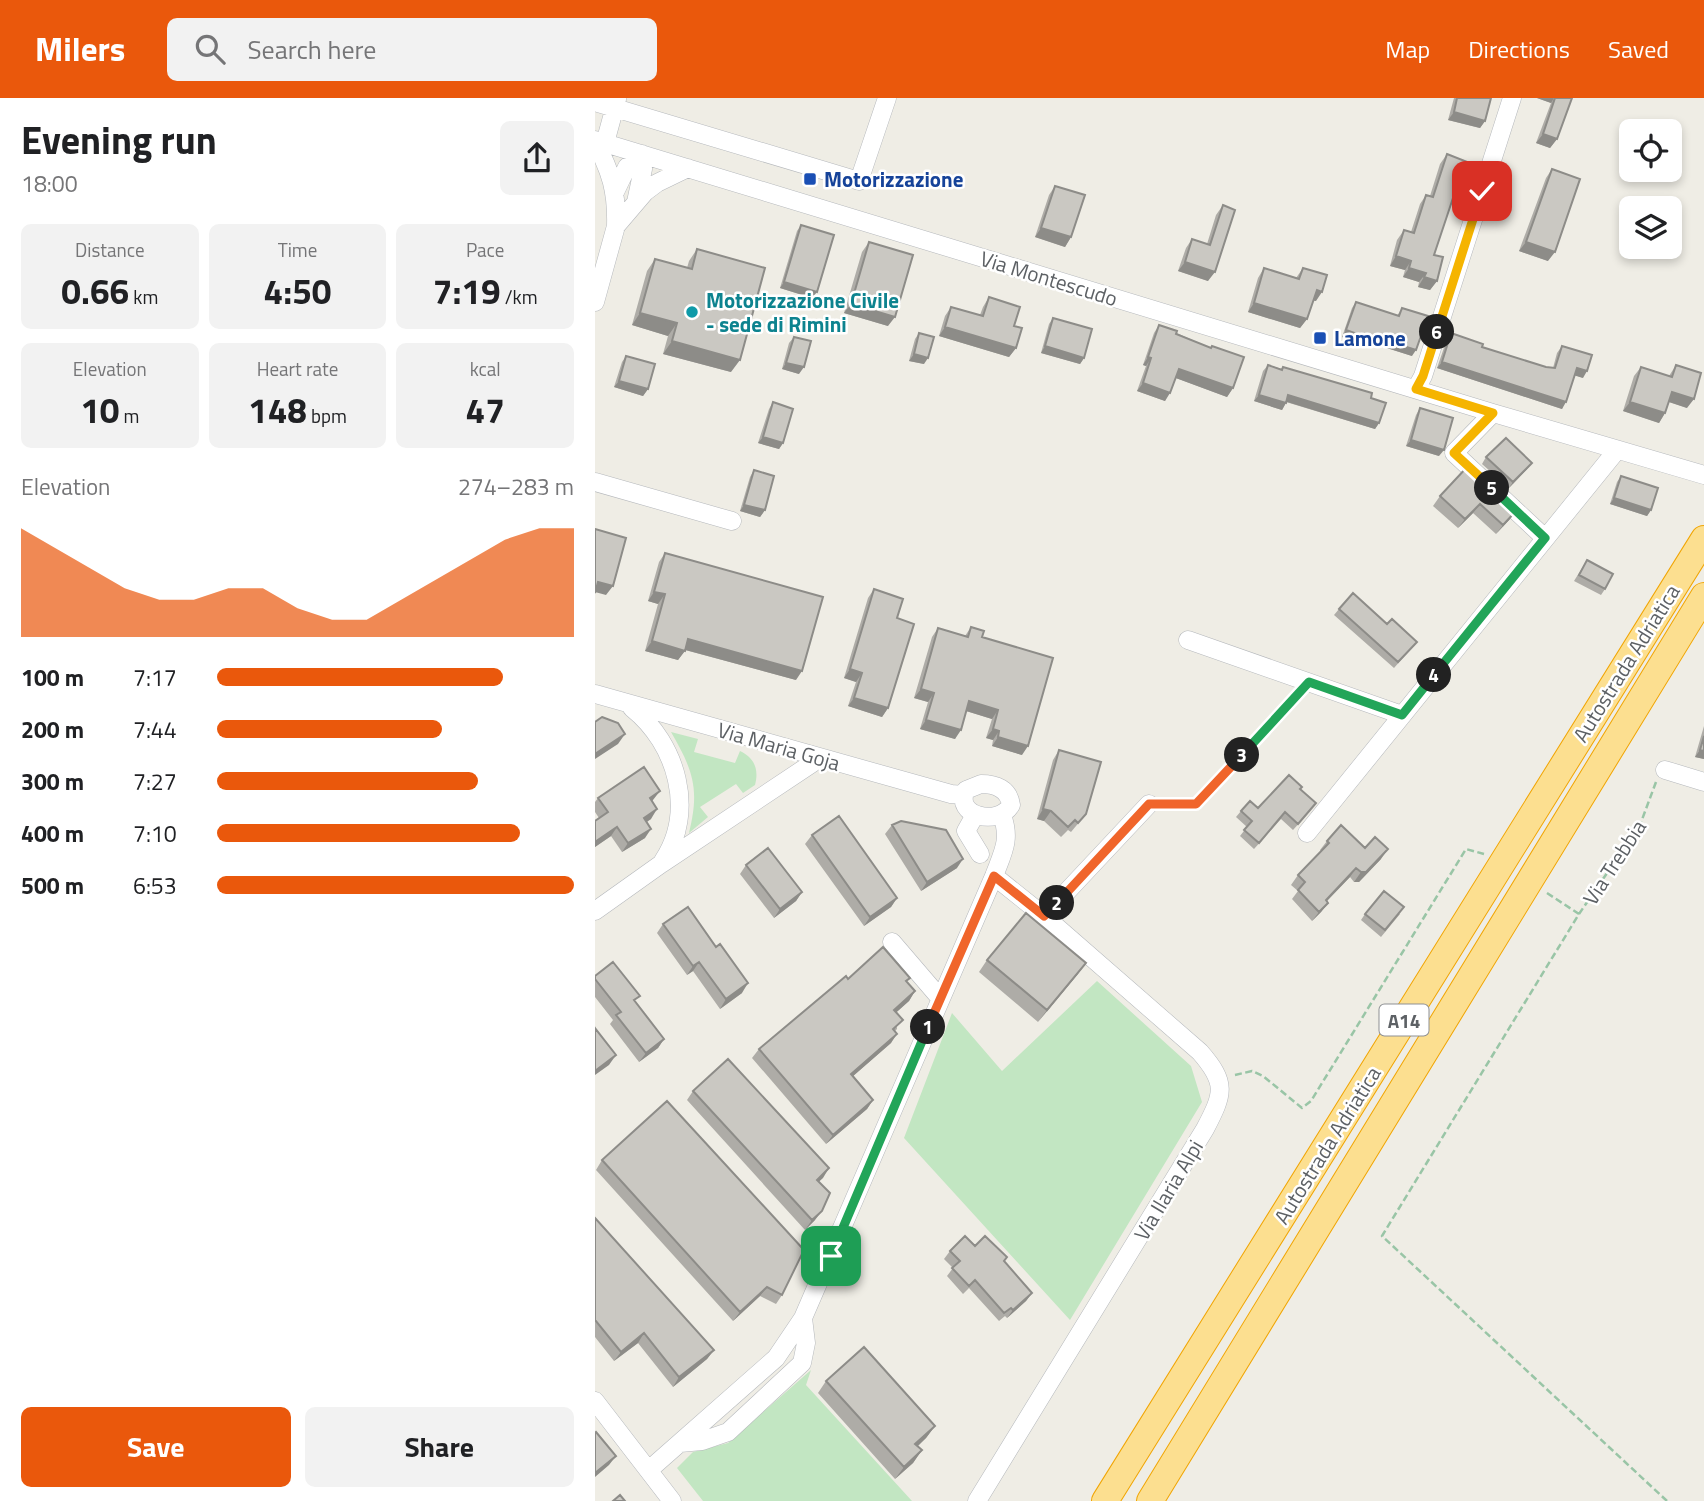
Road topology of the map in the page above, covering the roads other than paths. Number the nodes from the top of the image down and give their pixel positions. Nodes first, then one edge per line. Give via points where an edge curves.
1 (887, 98) edge
2 (1512, 98) edge
3 (595, 102) edge
4 (616, 103) edge
5 (598, 141) edge
6 (642, 154) junction
7 (688, 168) junction
8 (615, 192) junction
9 (636, 202) junction
10 (616, 226) junction
11 (595, 302) edge
12 (1416, 389) junction
13 (1493, 413) junction
14 (1617, 450) junction
15 (1704, 475) edge
16 (595, 482) edge
17 (732, 521) dead end
18 (1545, 538) junction
19 (1704, 539) edge
20 (1704, 596) edge
21 (1188, 640) dead end
22 (595, 694) edge
23 (628, 704) junction
24 (1402, 715) junction
25 (820, 758) junction
26 (1665, 770) road end
27 (1704, 782) edge
28 (964, 795) junction
29 (1149, 804) road end
30 (975, 815) junction
31 (1002, 815) junction
32 (1307, 833) dead end
33 (979, 854) dead end
34 (661, 864) junction
35 (994, 876) junction
36 (595, 911) edge
37 (1044, 916) junction
38 (892, 942) dead end
39 (940, 998) junction
40 (803, 1318) junction
41 (595, 1401) edge
42 (680, 1443) junction
43 (650, 1469) junction
44 (672, 1501) edge
45 (977, 1501) edge
46 (1105, 1501) edge
47 (1150, 1501) edge

1 - 4 street via 859,181
2 - 12 street
3 - 4 street
4 - 5 street
5 - 6 street, Via Montescudo
5 - 8 street
6 - 7 street, Via Montescudo
6 - 8 street via 627,167
6 - 9 street
7 - 9 street via 657,183
7 - 12 street, Via Montescudo
8 - 10 street
9 - 10 street
10 - 11 street
12 - 13 street, Via Montescudo
13 - 14 street, Via Montescudo
13 - 18 street via 1454,453
14 - 15 street, Via Montescudo
14 - 18 street
16 - 17 street
18 - 24 street
19 - 46 highway, Autostrada Adriatica / A14
20 - 47 highway, Autostrada Adriatica / A14
21 - 24 street
22 - 23 street, Via Maria Goja
23 - 25 street, Via Maria Goja
23 - 34 street via 654,730 678,783 678,825
24 - 32 street
25 - 28 street, Via Maria Goja
25 - 34 street
26 - 27 street
28 - 30 street via 964,804
28 - 31 street via 972,786 999,787 1011,805
29 - 37 street
30 - 31 street
30 - 33 street via 966,831
31 - 35 street via 1008,830
34 - 36 street
35 - 37 street
35 - 39 street
37 - 45 street, Via Ilaria Alpi via 1200,1052 1216,1070 1221,1087 1205,1129
38 - 39 street
39 - 40 street
40 - 42 street via 776,1358
40 - 42 street via 806,1343 802,1363 728,1433
41 - 43 street
42 - 43 street
43 - 44 street

